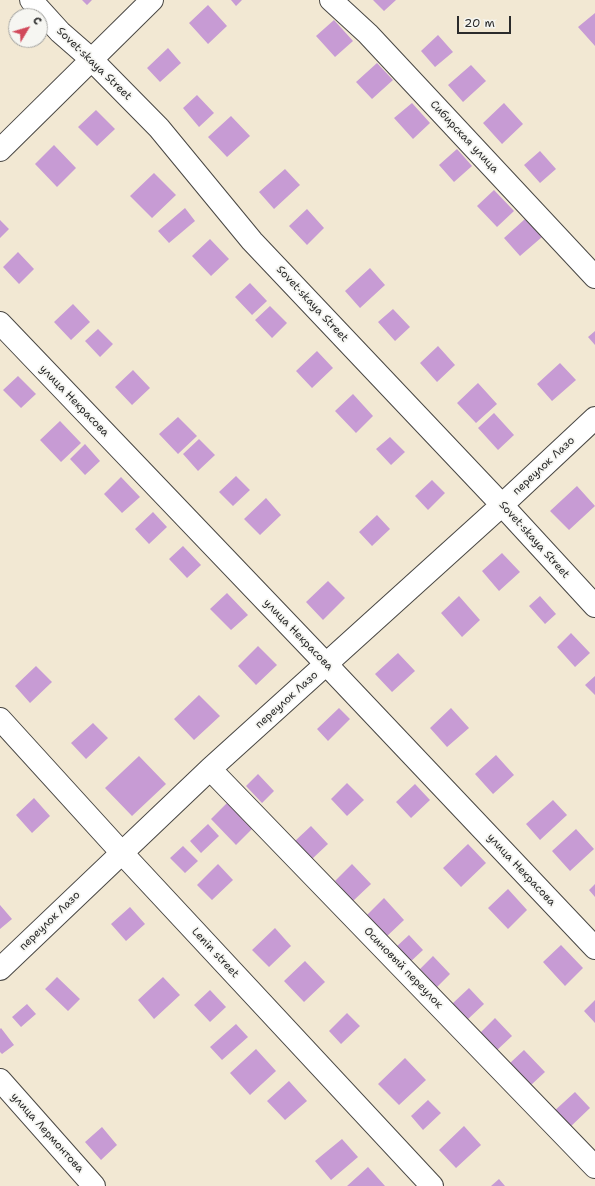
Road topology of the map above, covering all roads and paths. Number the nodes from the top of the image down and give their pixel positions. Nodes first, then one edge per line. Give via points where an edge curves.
1 (31, 0) edge
2 (152, 0) edge
3 (331, 0) edge
4 (91, 59) junction
5 (0, 150) edge
6 (595, 277) edge
7 (0, 323) edge
8 (595, 418) edge
9 (502, 505) junction
10 (595, 606) edge
11 (327, 665) junction
12 (0, 719) edge
13 (210, 769) junction
14 (122, 853) junction
15 (595, 948) edge
16 (0, 969) edge
17 (0, 1080) edge
18 (595, 1167) edge
19 (94, 1186) edge
20 (432, 1186) edge

1 - 4 street, Sovet·skaya Street via 60,32
2 - 4 street
3 - 6 street, Сибирская улица via 368,34
4 - 5 street
4 - 9 street, Sovet·skaya Street via 159,128 252,241
7 - 11 street, улица Некрасова
8 - 9 street, переулок Лазо
9 - 10 street, Sovet·skaya Street
9 - 11 street, переулок Лазо
11 - 13 street, переулок Лазо
11 - 15 street, улица Некрасова
12 - 14 street, Lenin street
13 - 14 street, переулок Лазо
13 - 18 street, Осиновый переулок
14 - 16 street, переулок Лазо
14 - 20 street, Lenin street
17 - 19 street, улица Лермонтова

